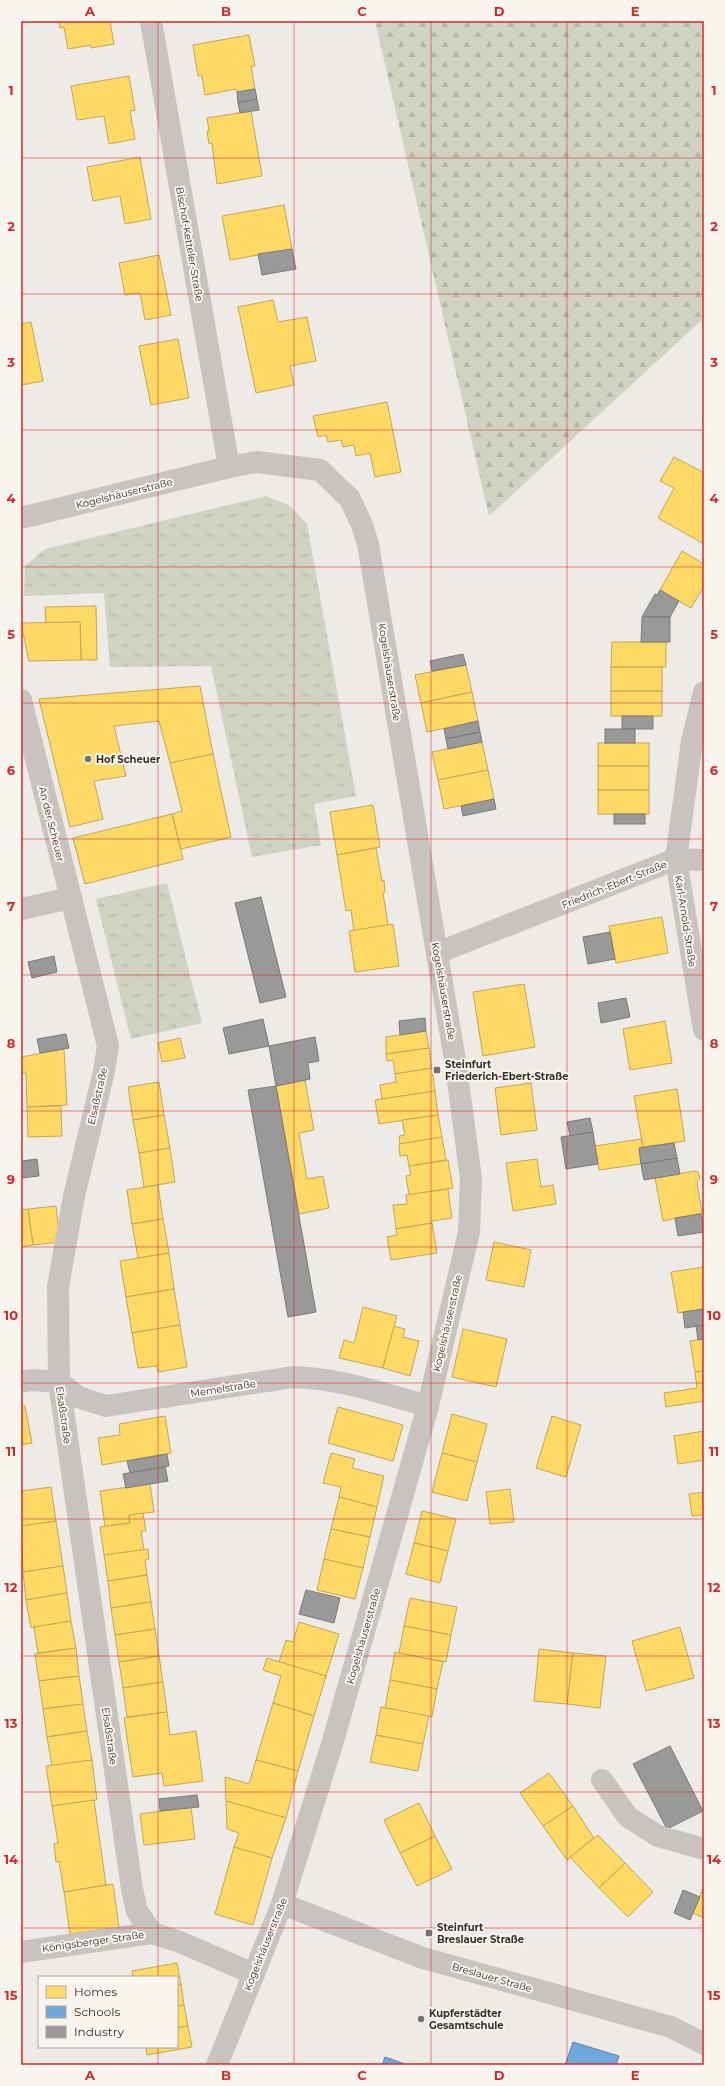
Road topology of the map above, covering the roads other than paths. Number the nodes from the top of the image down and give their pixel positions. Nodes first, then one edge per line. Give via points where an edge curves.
1 (151, 21) edge
2 (229, 467) junction
3 (21, 518) edge
4 (704, 692) edge
5 (21, 700) edge
6 (676, 859) junction
7 (704, 860) edge
8 (71, 898) junction
9 (21, 909) edge
10 (437, 953) junction
11 (704, 1030) edge
12 (21, 1382) edge
13 (59, 1382) junction
14 (428, 1406) junction
15 (602, 1780) dead end
16 (704, 1849) edge
17 (282, 1904) junction
18 (152, 1933) junction
19 (21, 1952) edge
20 (254, 1974) junction
21 (704, 2044) edge
22 (217, 2065) edge

1 - 2 street, Bischof-Ketteler-Straße
2 - 3 street, Kogelshäuserstraße
2 - 10 street, Kogelshäuserstraße via 257,462 320,470 350,499 362,524 368,544
4 - 6 street, Friedrich-Ebert-Straße via 692,741
5 - 8 street, An der Scheuer
6 - 7 street
6 - 10 street, Friedrich-Ebert-Straße
6 - 11 street, Karl-Arnold-Straße
8 - 9 street
8 - 13 street, Elsaßstraße via 108,1046 74,1196 58,1287
10 - 14 street, Kogelshäuserstraße via 471,1179 469,1232
12 - 13 street
13 - 14 street, Memelstraße via 78,1396 106,1406 293,1377 314,1377
13 - 18 street, Elsaßstraße via 132,1889 137,1911
14 - 17 street, Kogelshäuserstraße via 333,1741
15 - 16 street via 628,1817 658,1836
17 - 20 street, Kogelshäuserstraße
17 - 21 street, Breslauer Straße via 423,1958 671,2026
18 - 19 street, Königsberger Straße
18 - 20 street, Königsberger Straße via 180,1942
20 - 22 street, Kogelshäuserstraße

